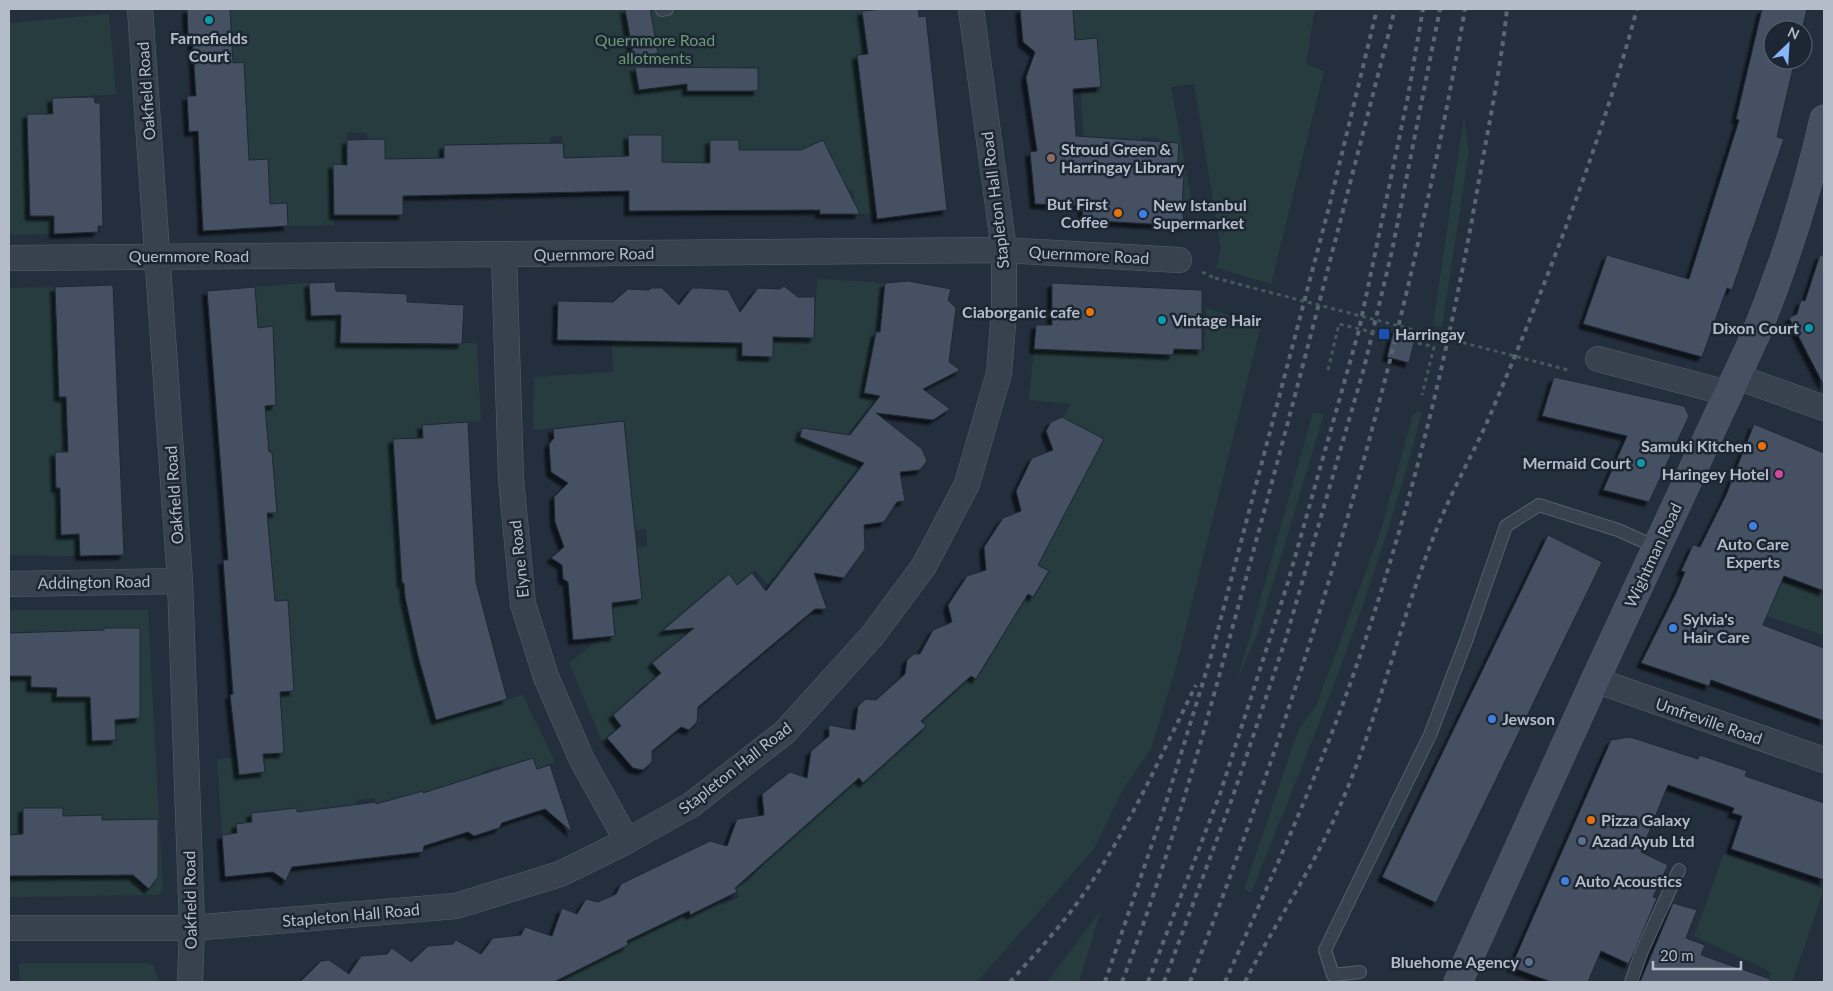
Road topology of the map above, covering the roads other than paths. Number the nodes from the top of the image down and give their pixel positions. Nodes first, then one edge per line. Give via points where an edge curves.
1 (140, 9) edge
2 (971, 9) edge
3 (1824, 119) edge
4 (1004, 250) junction
5 (158, 255) junction
6 (504, 255) junction
7 (9, 258) edge
8 (1179, 260) dead end
9 (1598, 359) dead end
10 (1732, 385) junction
11 (1824, 408) edge
12 (1656, 547) junction
13 (180, 581) junction
14 (9, 584) edge
15 (1595, 680) junction
16 (1824, 760) edge
17 (627, 842) junction
18 (1679, 870) dead end
19 (9, 928) edge
20 (192, 928) junction
21 (1360, 972) dead end
22 (1462, 981) edge
23 (190, 982) edge
24 (1631, 982) edge

1 - 5 street, Oakfield Road
2 - 4 street, Stapleton Hall Road
3 - 10 main road, Wightman Road via 1776,283
4 - 6 street, Quernmore Road
4 - 8 street, Quernmore Road
4 - 17 street, Stapleton Hall Road via 999,373 967,484 924,566 872,636 785,732 691,805
5 - 6 street, Quernmore Road
5 - 7 street, Quernmore Road
5 - 13 street, Oakfield Road
6 - 17 street, Elyne Road via 511,479 524,604 546,677 582,760
9 - 10 street
10 - 11 street
10 - 12 main road, Wightman Road
12 - 15 main road, Wightman Road
12 - 21 lane via 1618,530 1539,505 1506,526 1430,735 1325,950 1333,975
13 - 14 street, Addington Road
13 - 20 street, Oakfield Road
15 - 16 street, Umfreville Road
15 - 22 main road, Wightman Road
17 - 20 street, Stapleton Hall Road via 560,874 456,906
18 - 24 lane
19 - 20 street, Stapleton Hall Road
20 - 23 street, Oakfield Road

